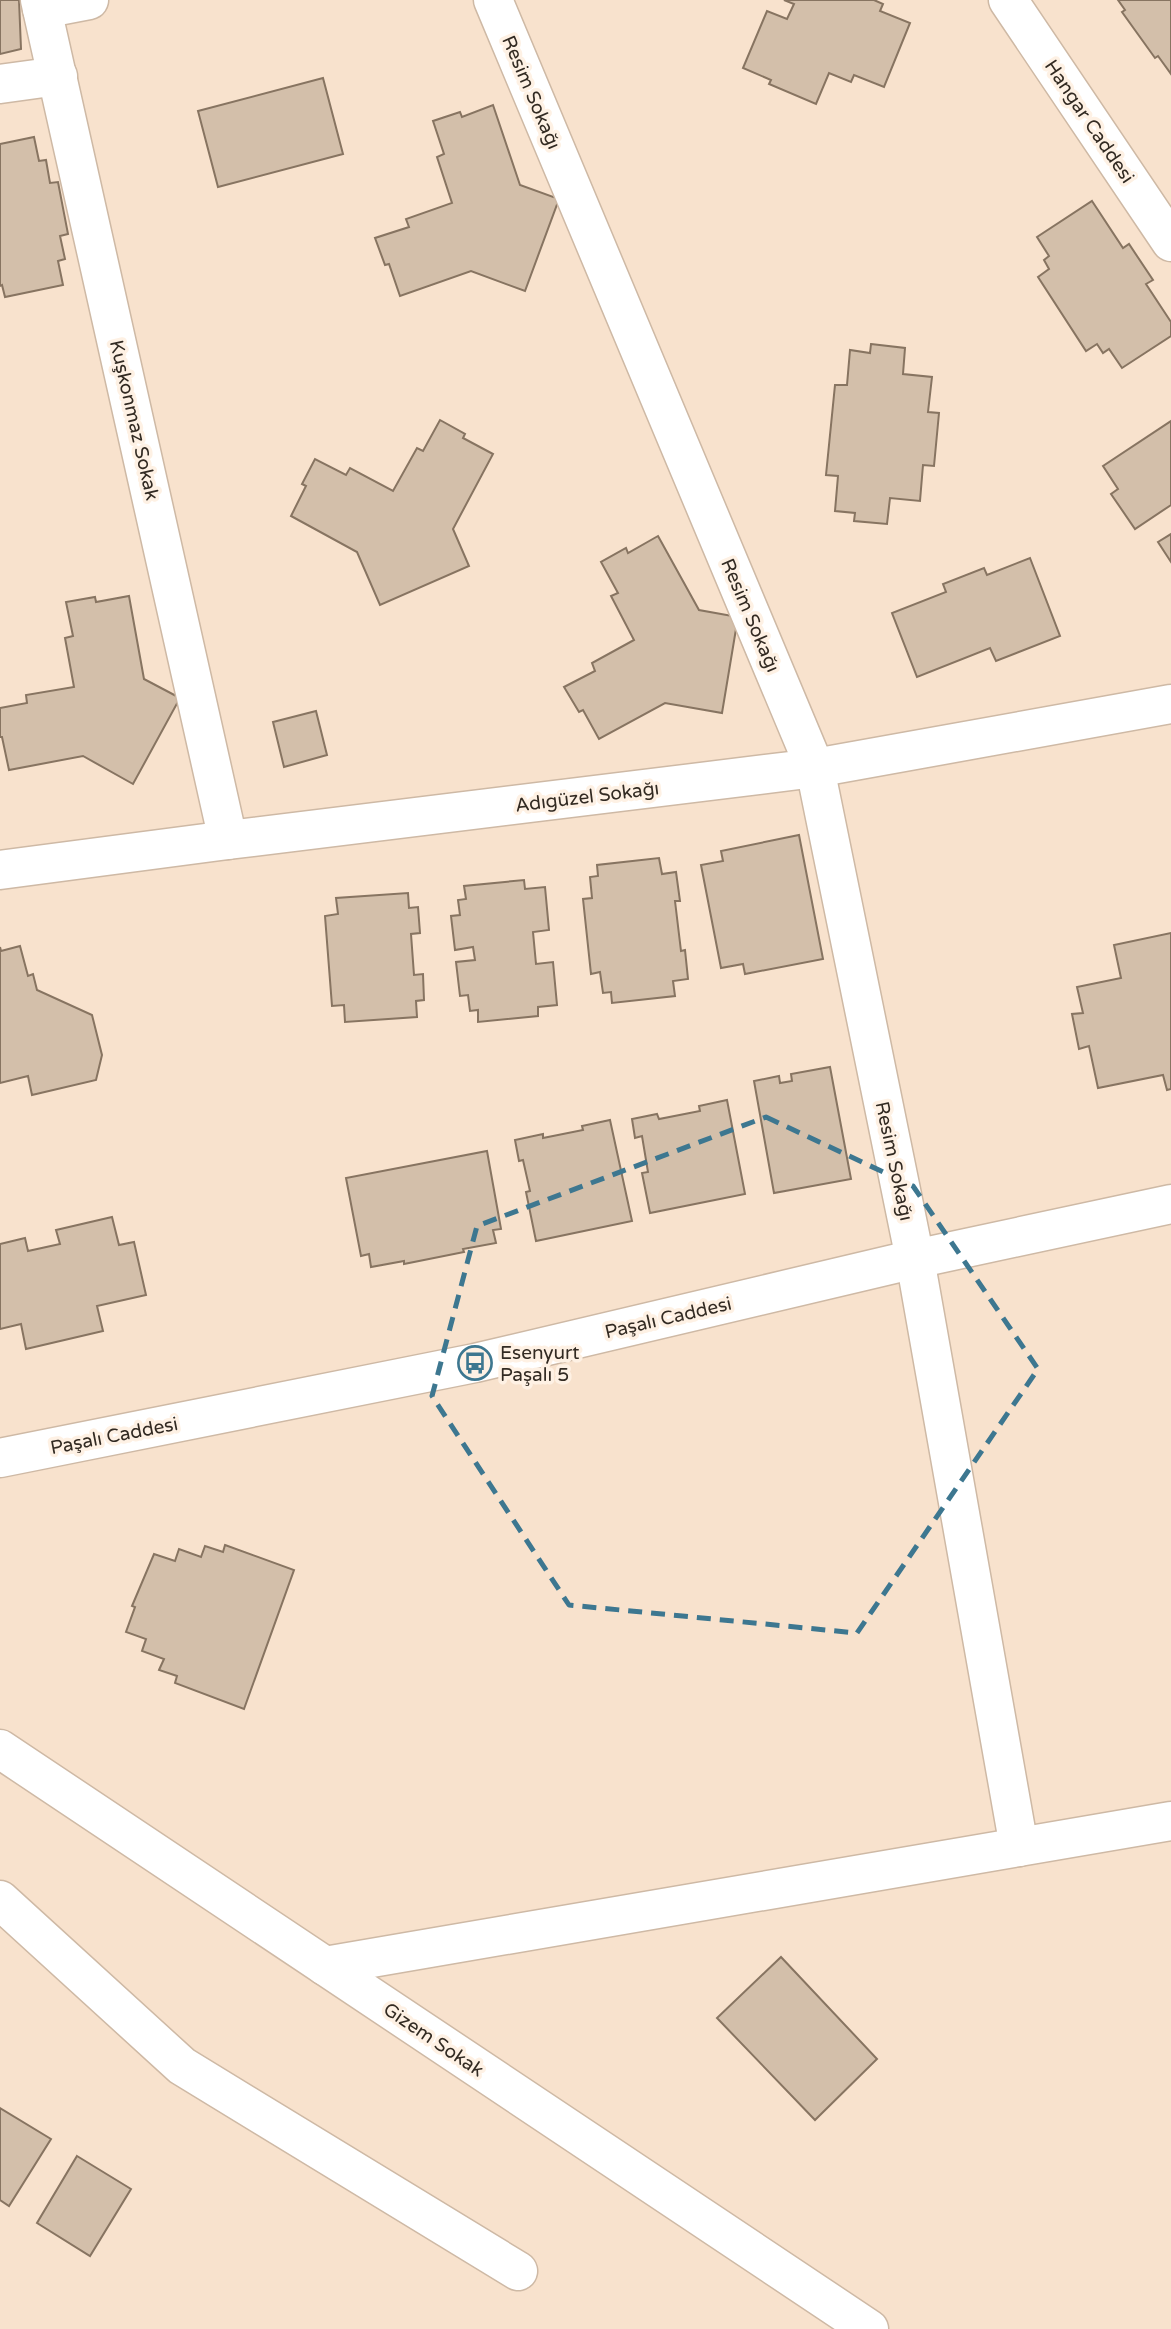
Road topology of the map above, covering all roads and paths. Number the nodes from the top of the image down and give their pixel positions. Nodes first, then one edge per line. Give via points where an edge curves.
1 (89, 0) edge
2 (493, 0) edge
3 (1008, 0) edge
4 (41, 4) edge
5 (58, 76) junction
6 (0, 84) edge
7 (1171, 242) edge
8 (1171, 704) edge
9 (815, 768) junction
10 (228, 839) junction
11 (0, 870) edge
12 (1171, 1205) edge
13 (915, 1259) junction
14 (0, 1458) edge
15 (0, 1749) edge
16 (1171, 1821) edge
17 (1018, 1847) junction
18 (0, 1900) edge
19 (325, 1966) junction
20 (518, 2271) dead end
21 (869, 2329) edge

1 - 4 street
2 - 9 street, Resim Sokağı
3 - 7 street, Hangar Caddesi
4 - 5 street, Kuşkonmaz Sokak
5 - 6 street
5 - 10 street, Kuşkonmaz Sokak
8 - 9 street, Adıgüzel Sokağı
9 - 10 street, Adıgüzel Sokağı
9 - 13 street, Resim Sokağı
10 - 11 street, Adıgüzel Sokağı
12 - 13 street, Paşalı Caddesi
13 - 14 street, Paşalı Caddesi via 475,1363
13 - 17 street, Resim Sokağı
15 - 19 street, Gizem Sokak
16 - 17 street
17 - 19 street
18 - 20 street via 182,2066
19 - 21 street, Gizem Sokak

